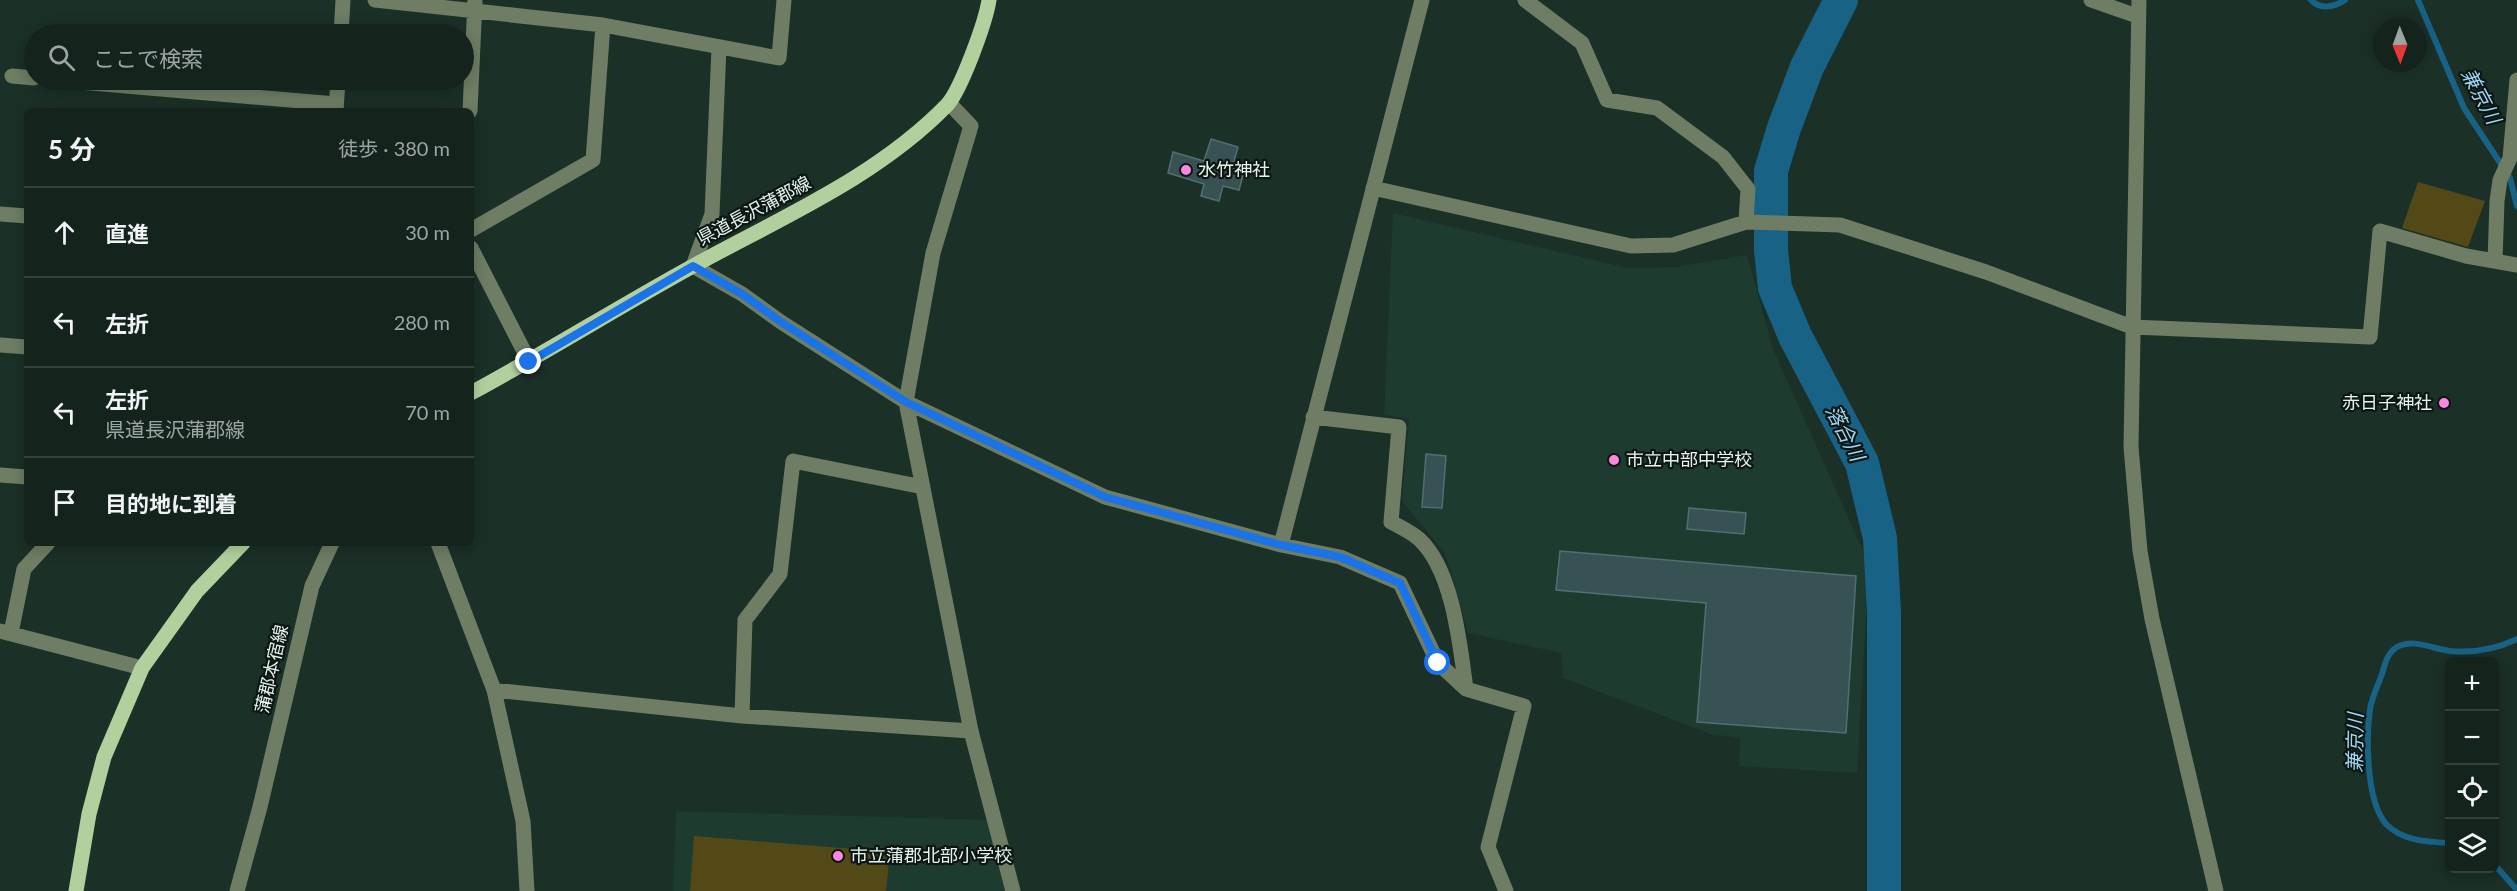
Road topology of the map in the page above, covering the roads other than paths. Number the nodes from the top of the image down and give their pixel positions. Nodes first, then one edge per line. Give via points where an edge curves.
1 (343, 0) edge
2 (375, 0) edge
3 (784, 0) edge
4 (988, 0) edge
5 (1422, 0) edge
6 (1525, 0) edge
7 (2091, 0) edge
8 (2139, 0) edge
9 (475, 5) edge
10 (2137, 16) junction
11 (342, 24) edge
12 (603, 25) junction
13 (474, 26) edge
14 (719, 47) junction
15 (12, 76) dead end
16 (24, 77) edge
17 (2517, 80) edge
18 (160, 90) edge
19 (337, 90) edge
20 (471, 90) edge
21 (949, 103) junction
22 (336, 107) edge
23 (470, 108) edge
24 (1373, 188) junction
25 (0, 214) edge
26 (24, 216) edge
27 (1748, 222) junction
28 (474, 228) edge
29 (474, 254) edge
30 (2495, 261) junction
31 (693, 266) junction
32 (2517, 266) edge
33 (2132, 327) junction
34 (0, 345) edge
35 (24, 347) edge
36 (529, 362) junction
37 (474, 391) edge
38 (906, 402) junction
39 (1313, 417) junction
40 (0, 475) edge
41 (24, 477) edge
42 (923, 487) junction
43 (1281, 545) junction
44 (45, 546) edge
45 (240, 546) edge
46 (331, 546) edge
47 (439, 546) edge
48 (6, 632) edge
49 (142, 668) junction
50 (1466, 689) junction
51 (494, 690) junction
52 (742, 716) junction
53 (971, 731) junction
54 (76, 891) edge
55 (237, 891) edge
56 (527, 891) edge
57 (1013, 891) edge
58 (1506, 891) edge
59 (2216, 891) edge

1 - 11 street
2 - 9 street
3 - 14 street via 779,58
4 - 21 main road, 県道長沢蒲郡線 via 982,26
5 - 24 street
6 - 27 street via 1582,43 1606,100 1657,108 1724,157 1748,189
7 - 10 street
8 - 10 street
9 - 12 street
9 - 13 street
10 - 33 street
12 - 14 street
12 - 28 street via 593,160
14 - 31 street via 712,214
15 - 16 street
17 - 30 street via 2510,158 2500,180
18 - 22 street
19 - 22 street
20 - 23 street
21 - 31 main road, 県道長沢蒲郡線 via 906,142 842,186
21 - 38 street via 971,126 933,253
24 - 27 street via 1631,246 1673,245
24 - 39 street
25 - 26 street
27 - 33 street via 1840,225 1986,272
29 - 36 street
30 - 32 street
30 - 33 street via 2380,231 2370,337
31 - 36 main road, 県道長沢蒲郡線
31 - 38 street
33 - 59 street via 2131,447 2140,551 2152,619
34 - 35 street
36 - 37 main road, 県道長沢蒲郡線
38 - 42 street
38 - 43 street via 1105,497
39 - 43 street
39 - 50 street via 1400,427 1391,522 1418,538 1435,559 1457,627
40 - 41 street
42 - 52 street via 794,461 780,574 745,620
42 - 53 street
43 - 50 street via 1340,557 1400,583 1438,663
44 - 48 street via 24,569
45 - 49 main road via 197,591
46 - 55 street, 蒲郡本宿線 via 312,586
47 - 51 street
48 - 49 street
49 - 54 main road via 104,757 89,814
50 - 58 street via 1524,706 1488,847
51 - 52 street
51 - 56 street via 523,821
52 - 53 street
53 - 57 street

